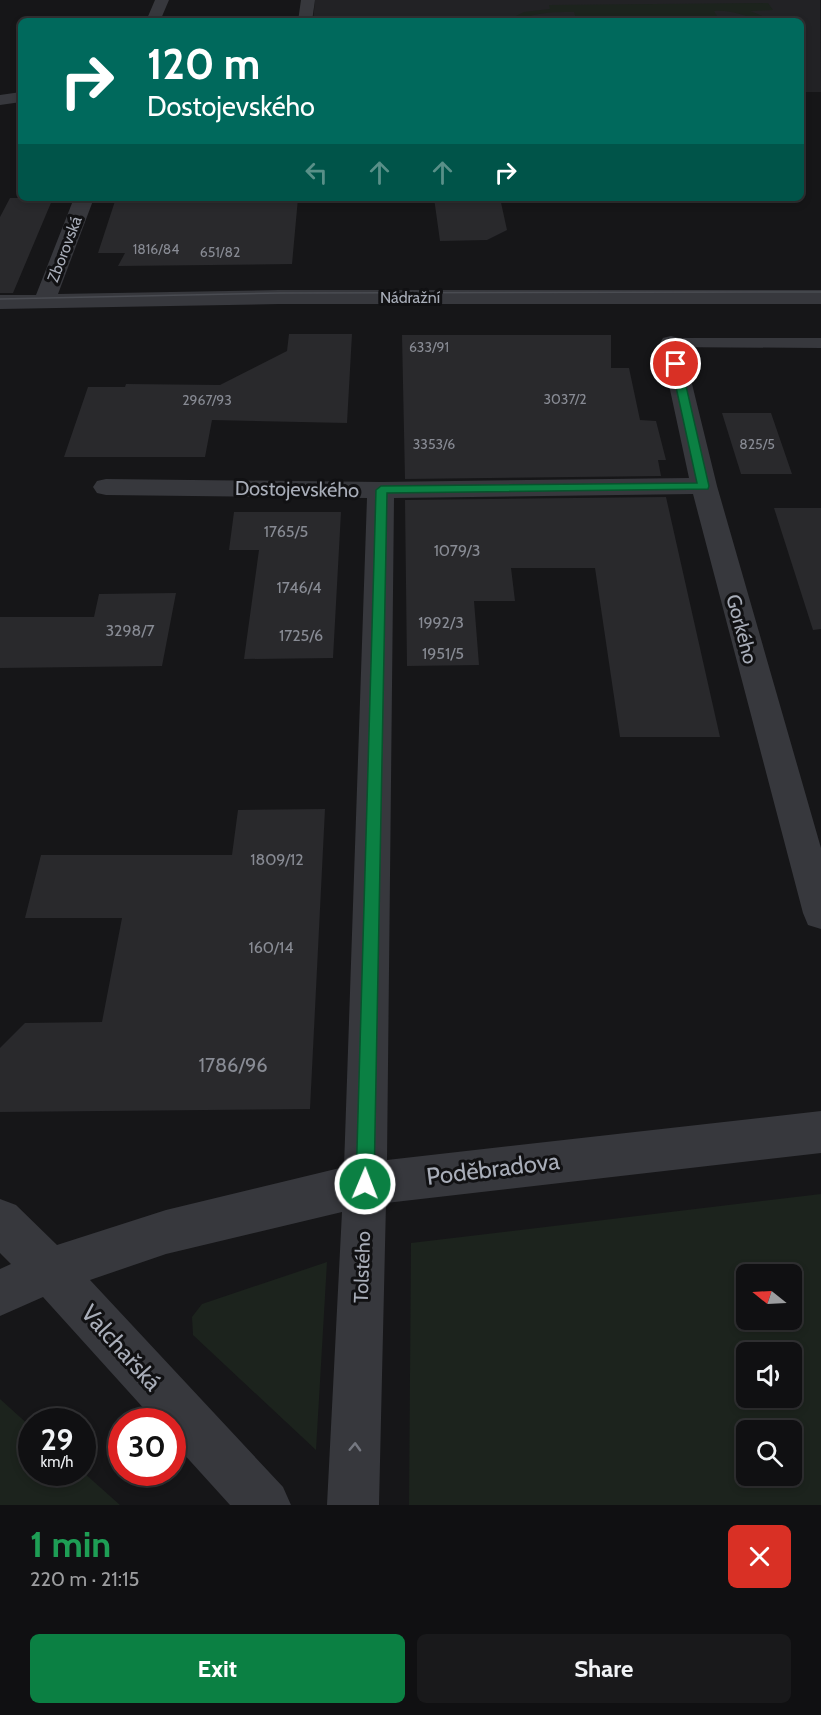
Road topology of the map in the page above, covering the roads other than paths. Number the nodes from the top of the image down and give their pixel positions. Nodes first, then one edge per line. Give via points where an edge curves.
1 (162, 0) edge
2 (308, 0) edge
3 (154, 18) edge
4 (305, 18) edge
5 (18, 97) edge
6 (0, 100) edge
7 (83, 201) edge
8 (821, 297) edge
9 (45, 300) junction
10 (0, 302) edge
11 (671, 343) joint
12 (821, 343) edge
13 (704, 486) junction
14 (106, 487) dead end
15 (381, 490) junction
16 (821, 913) edge
17 (821, 1132) edge
18 (365, 1184) junction
19 (0, 1221) edge
20 (50, 1270) junction
21 (0, 1293) edge
22 (265, 1505) edge
23 (353, 1505) edge

1 - 3 street
2 - 4 street
5 - 6 street
7 - 9 street, Zborovská
8 - 9 street, Nádražní
9 - 10 street, Nádražní
11 - 12 lane
11 - 13 street, Gorkého
13 - 15 street, Dostojevského
13 - 16 street, Gorkého
14 - 15 street, Dostojevského
15 - 18 street, Tolstého
17 - 18 street, Poděbradova
18 - 20 street, Poděbradova via 201,1222
23 -> 18 street, Tolstého
19 - 20 street, Valchařská
20 - 21 street, Poděbradova
20 - 22 street, Valchařská

